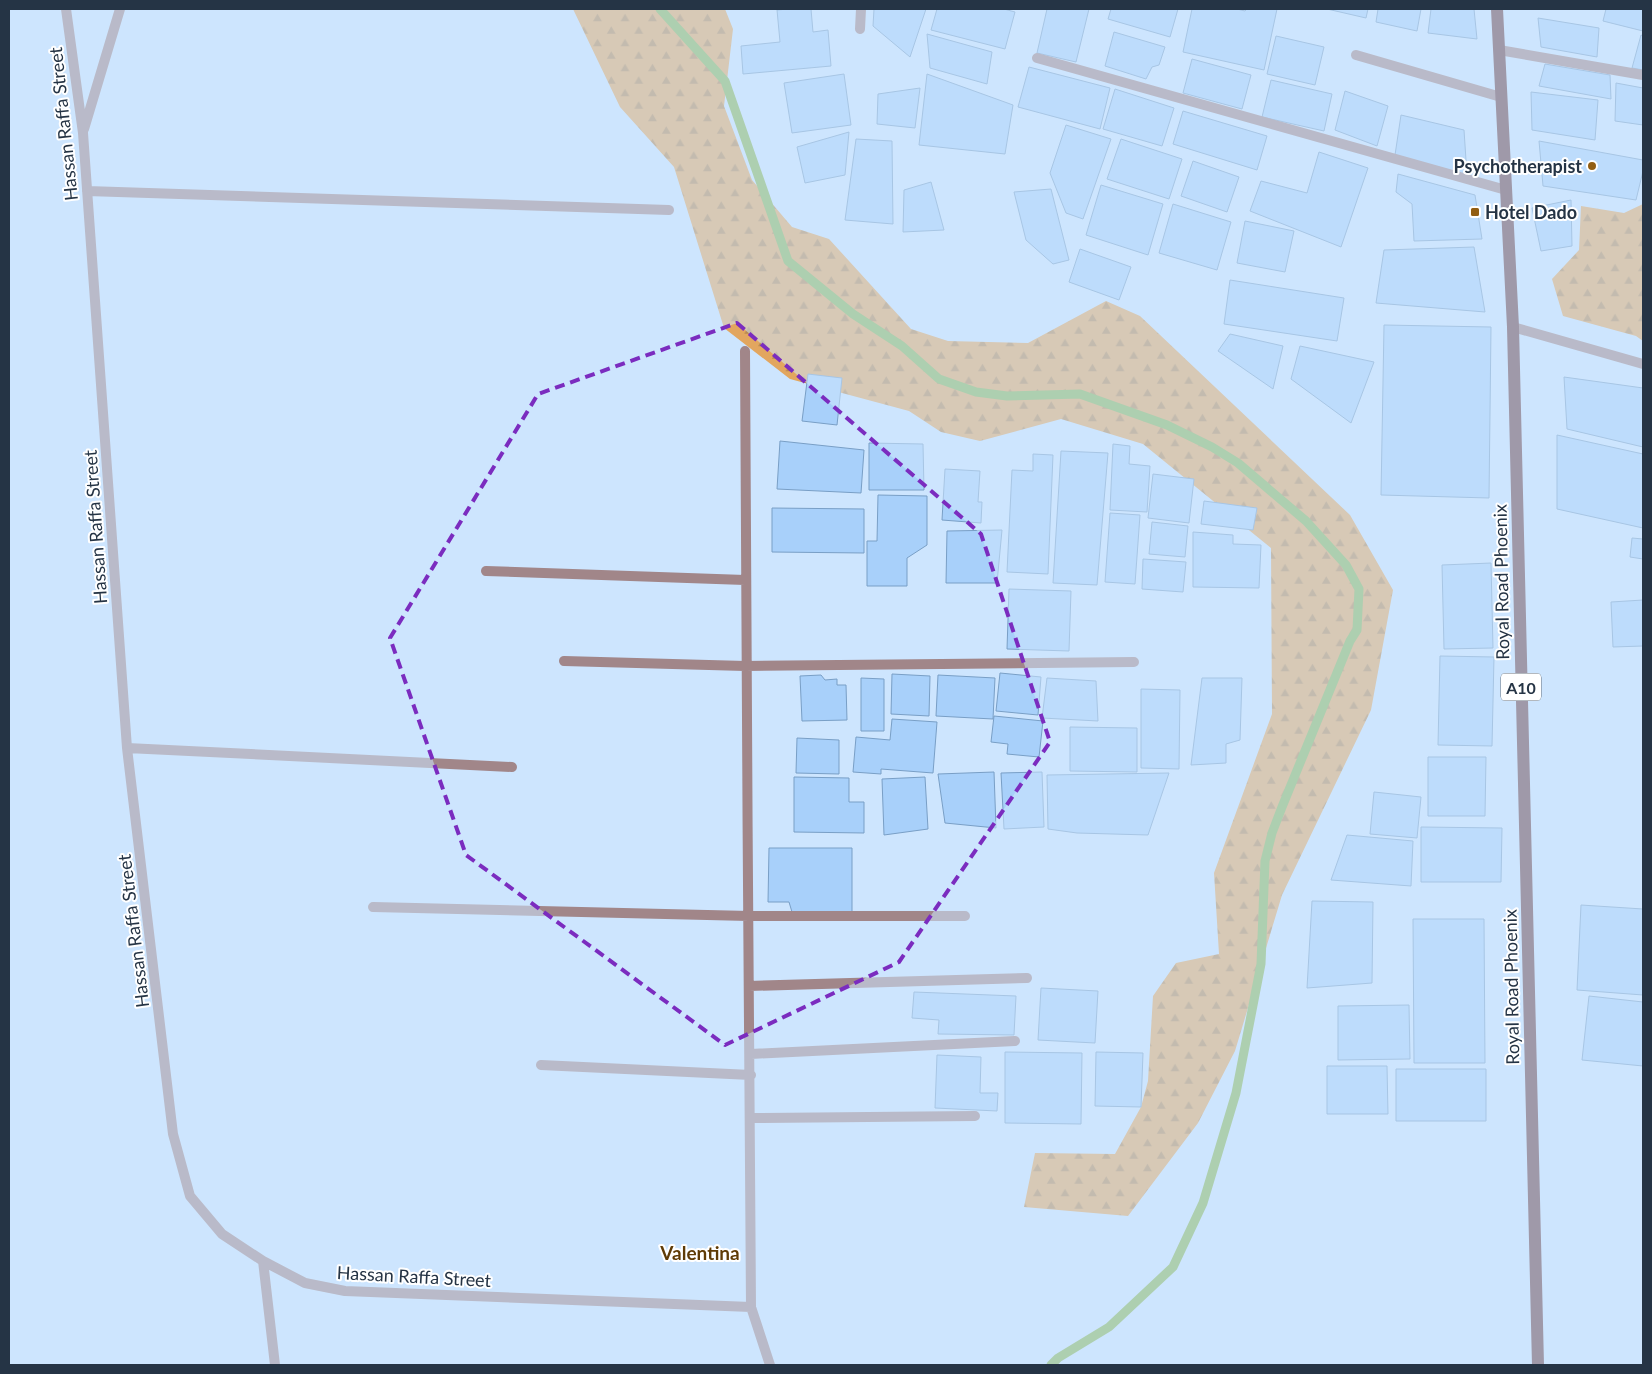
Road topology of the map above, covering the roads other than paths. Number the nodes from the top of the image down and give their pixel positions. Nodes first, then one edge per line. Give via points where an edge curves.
1 (66, 9) edge
2 (120, 9) edge
3 (861, 9) edge
4 (1497, 9) edge
5 (860, 29) dead end
6 (1499, 50) junction
7 (1356, 55) dead end
8 (1036, 58) dead end
9 (1643, 74) edge
10 (1501, 97) junction
11 (83, 133) junction
12 (1506, 190) junction
13 (87, 191) junction
14 (669, 210) dead end
15 (1512, 327) junction
16 (745, 351) dead end
17 (1643, 364) edge
18 (486, 571) dead end
19 (745, 580) junction
20 (564, 661) dead end
21 (1134, 662) dead end
22 (745, 666) junction
23 (127, 748) junction
24 (512, 767) dead end
25 (373, 908) dead end
26 (748, 916) junction
27 (965, 916) dead end
28 (1027, 978) dead end
29 (749, 986) junction
30 (1015, 1041) dead end
31 (750, 1054) junction
32 (541, 1065) dead end
33 (751, 1075) junction
34 (975, 1116) dead end
35 (751, 1118) junction
36 (263, 1261) junction
37 (751, 1307) junction
38 (275, 1365) edge
39 (770, 1365) edge
40 (1538, 1365) edge

1 - 11 street, Hassan Raffa Street
2 - 11 street
3 - 5 street
4 - 6 main road, Royal Road Phoenix / A10
6 - 9 street
6 - 10 main road, Royal Road Phoenix / A10
7 - 10 street
8 - 12 street
10 - 12 main road, Royal Road Phoenix / A10
11 - 13 street, Hassan Raffa Street
12 - 15 main road, Royal Road Phoenix / A10
13 - 14 street
13 - 23 street, Hassan Raffa Street
15 - 17 street
15 - 40 main road, Royal Road Phoenix / A10
16 - 19 street
18 - 19 street
19 - 22 street
20 - 22 street
21 - 22 street
22 - 26 street
23 - 24 street
23 - 36 street, Hassan Raffa Street via 173,1134 190,1196 222,1234
25 - 26 street
26 - 27 street
26 - 29 street
28 - 29 street
29 - 31 street
30 - 31 street
31 - 33 street
32 - 33 street
33 - 35 street
34 - 35 street
35 - 37 street
36 - 37 street, Hassan Raffa Street via 305,1283 345,1291
36 - 38 street
37 - 39 street

